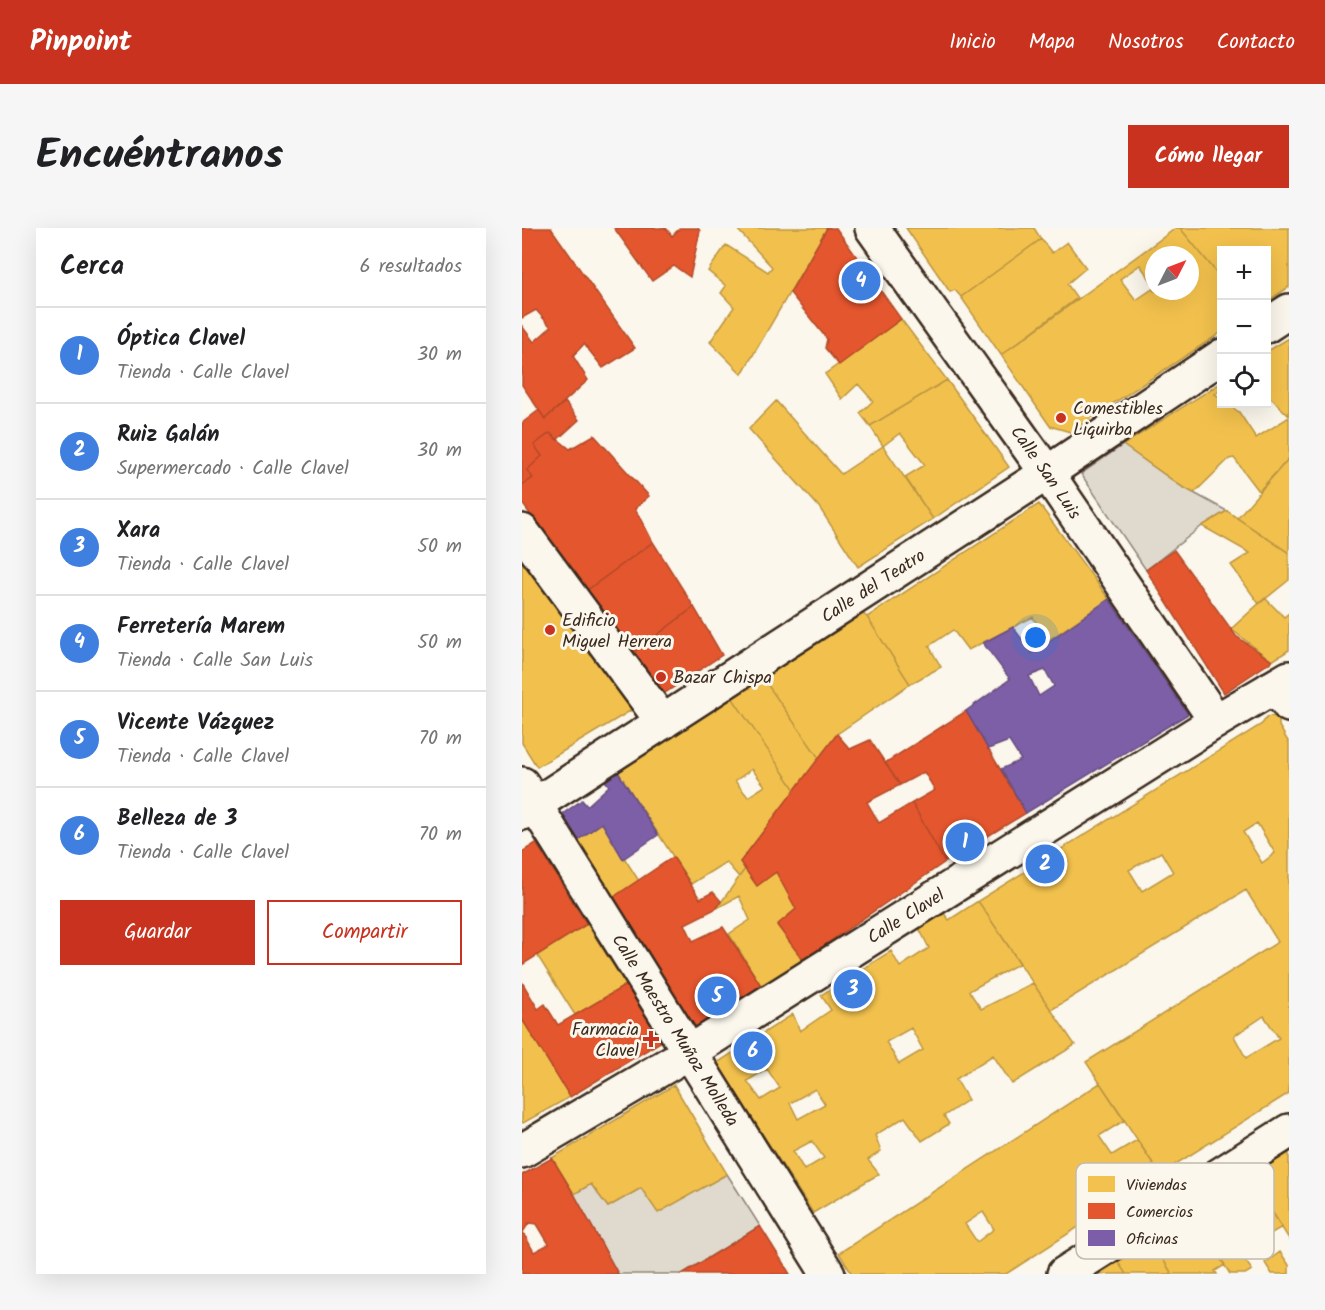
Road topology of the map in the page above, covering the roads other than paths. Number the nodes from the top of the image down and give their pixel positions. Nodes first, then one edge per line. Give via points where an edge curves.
1 (872, 228) edge
2 (1289, 310) edge
3 (1271, 323) edge
4 (1217, 359) edge
5 (1047, 473) junction
6 (522, 531) edge
7 (1283, 690) edge
8 (1216, 721) junction
9 (663, 722) junction
10 (526, 801) edge
11 (688, 1053) junction
12 (1289, 1131) edge
13 (522, 1151) edge
14 (1239, 1163) edge
15 (1088, 1259) edge
16 (828, 1274) edge
17 (1064, 1274) edge

1 - 5 street, Calle San Luis
2 - 3 street
4 - 5 street, Calle del Teatro
5 - 8 street, Calle San Luis
5 - 9 street, Calle del Teatro
6 - 9 street
7 - 8 street, Calle Clavel
8 - 11 street, Calle Clavel
9 - 10 street, Calle del Teatro
10 - 11 street, Calle Maestro Muñoz Molleda
11 - 13 street, Calle Clavel
11 - 16 street, Calle Maestro Muñoz Molleda
12 - 14 street
15 - 17 street

